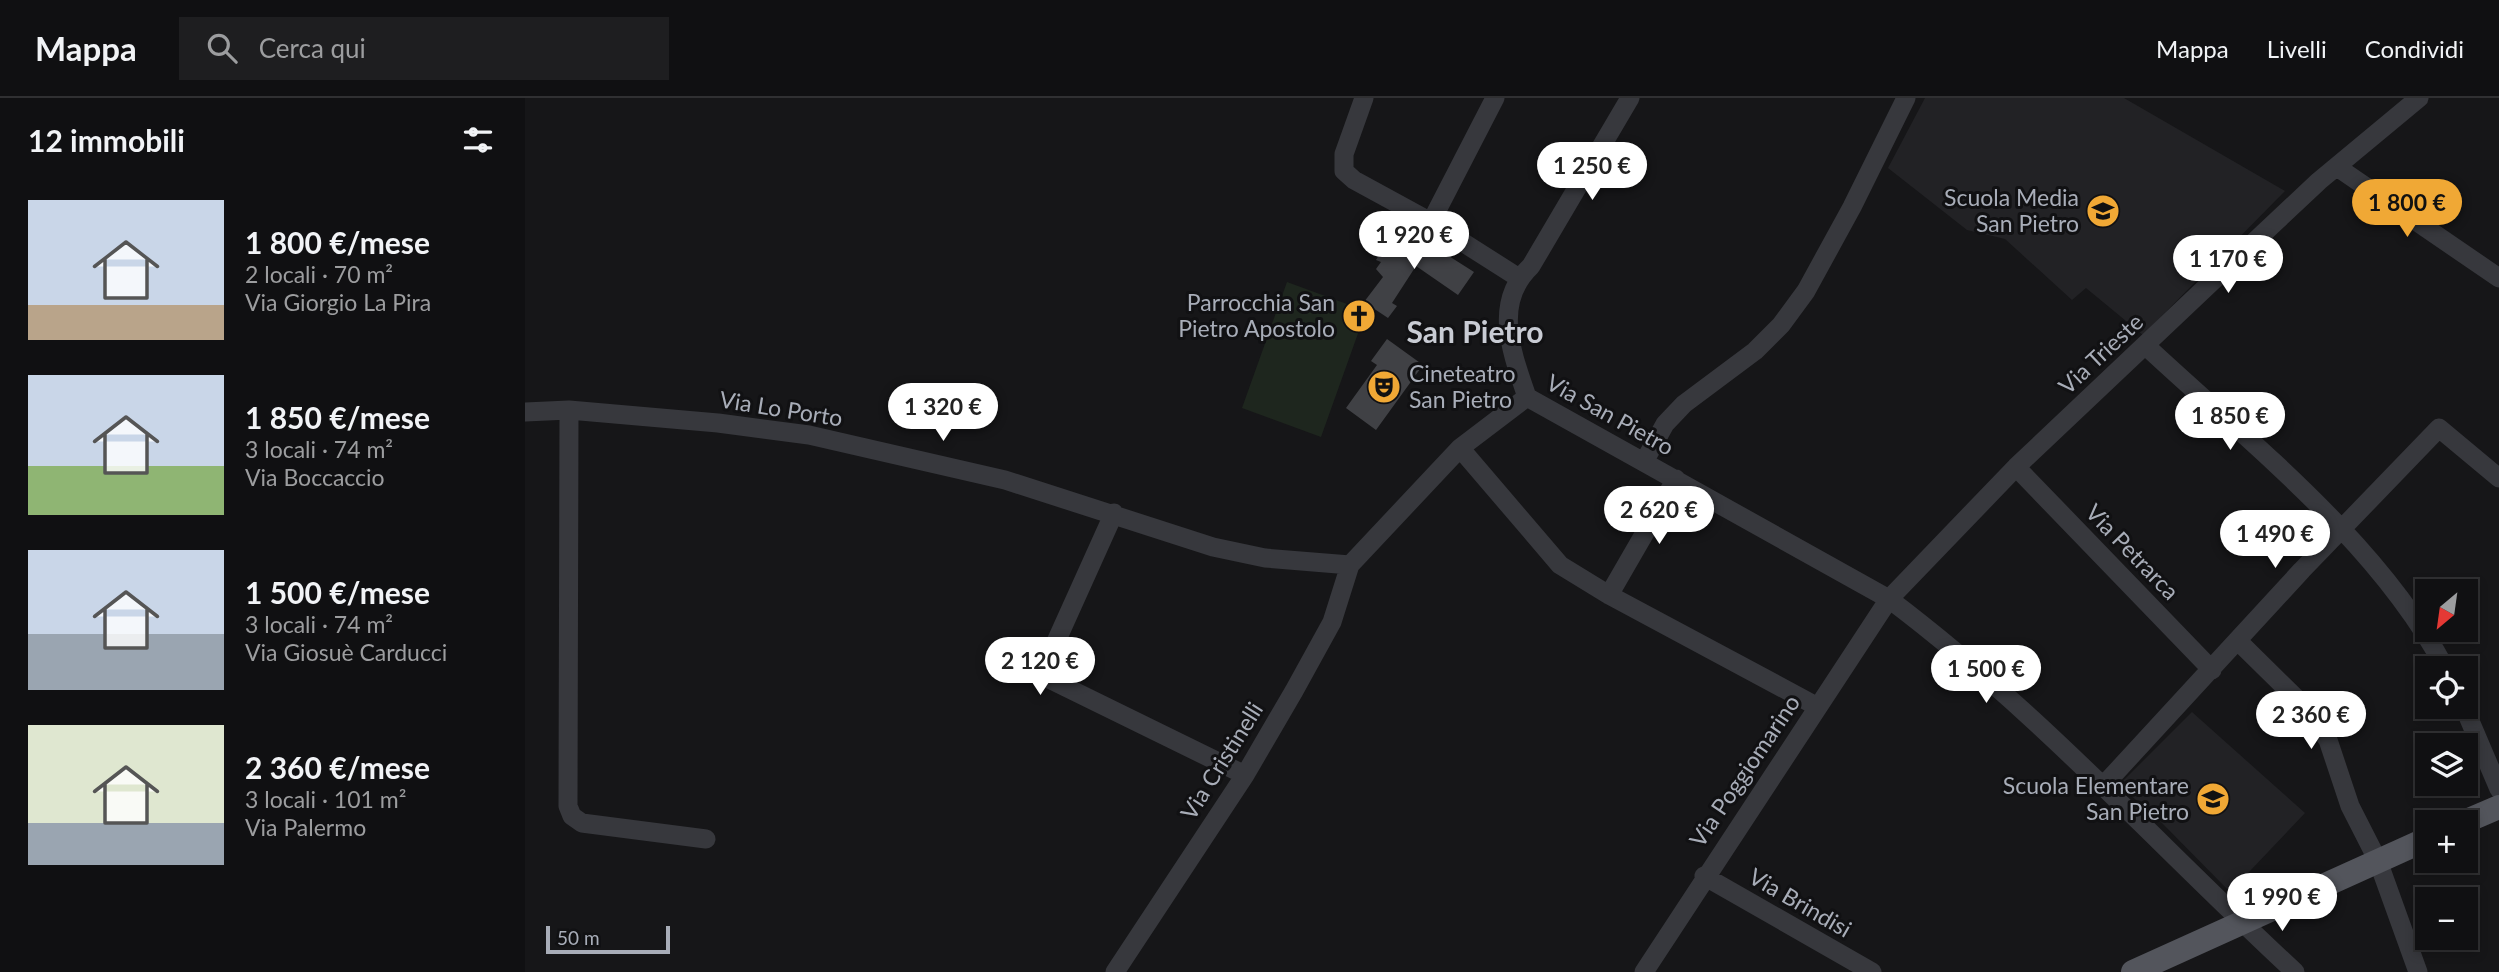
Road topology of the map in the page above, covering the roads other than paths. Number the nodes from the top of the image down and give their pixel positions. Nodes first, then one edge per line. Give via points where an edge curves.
1 (1364, 98) edge
2 (1495, 98) edge
3 (1630, 98) edge
4 (1906, 98) edge
5 (2419, 98) edge
6 (2337, 167) junction
7 (1431, 222) junction
8 (1519, 278) junction
9 (2499, 278) edge
10 (2146, 346) junction
11 (1527, 397) junction
12 (569, 410) junction
13 (525, 412) edge
14 (1460, 447) junction
15 (1644, 462) junction
16 (2016, 467) junction
17 (2499, 478) edge
18 (1676, 479) junction
19 (1114, 513) junction
20 (2342, 529) junction
21 (1350, 565) junction
22 (1609, 595) junction
23 (1889, 599) junction
24 (2238, 640) junction
25 (2438, 656) edge
26 (2212, 670) junction
27 (1818, 707) junction
28 (2469, 719) edge
29 (1245, 775) junction
30 (2104, 785) junction
31 (2499, 789) edge
32 (2499, 807) edge
33 (2478, 816) edge
34 (706, 839) dead end
35 (2415, 844) edge
36 (2378, 861) junction
37 (1704, 876) junction
38 (2242, 924) junction
39 (1115, 972) edge
40 (1644, 972) edge
41 (1872, 972) edge
42 (2133, 972) edge
43 (2295, 972) edge
44 (2418, 972) edge

1 - 7 street via 1344,154 1344,171
2 - 7 street
3 - 8 street, Via San Pietro via 1531,266
4 - 15 street via 1852,207 1781,325 1755,351 1684,404 1665,424
5 - 6 street, Via Trieste
6 - 9 street
6 - 10 street, Via Trieste
7 - 8 street
8 - 11 street, Via San Pietro via 1510,295 1507,325
10 - 16 street, Via Trieste
10 - 20 street
11 - 14 street
11 - 15 street, Via San Pietro
12 - 13 street, Via Lo Porto
12 - 19 street, Via Lo Porto via 809,435 1005,480
12 - 34 street via 568,806 582,823
14 - 21 street
14 - 22 street via 1560,565
15 - 18 street, Via San Pietro
16 - 23 street, Via Trieste
16 - 26 street, Via Petrarca
17 - 20 street via 2439,428
18 - 22 street
18 - 23 street, Via San Pietro
19 - 21 street, Via Lo Porto via 1213,547 1265,558
19 - 29 street via 1041,675
20 - 24 street
20 - 25 street via 2421,624
21 - 29 street, Via Cristinelli via 1332,622
22 - 27 street
23 - 27 street, Via Poggiomarino
23 - 30 street, Via San Pietro via 1933,632
24 - 26 street
24 - 36 street via 2301,702 2328,740 2350,806
26 - 30 street
27 - 37 street, Via Poggiomarino
28 - 31 street
29 - 39 street, Via Cristinelli
30 - 38 street, Via San Pietro
32 - 33 main road
35 - 36 main road
36 - 38 main road
36 - 44 street
37 - 40 street, Via Poggiomarino
37 - 41 street, Via Brindisi
38 - 42 main road
38 - 43 street, Via San Pietro

